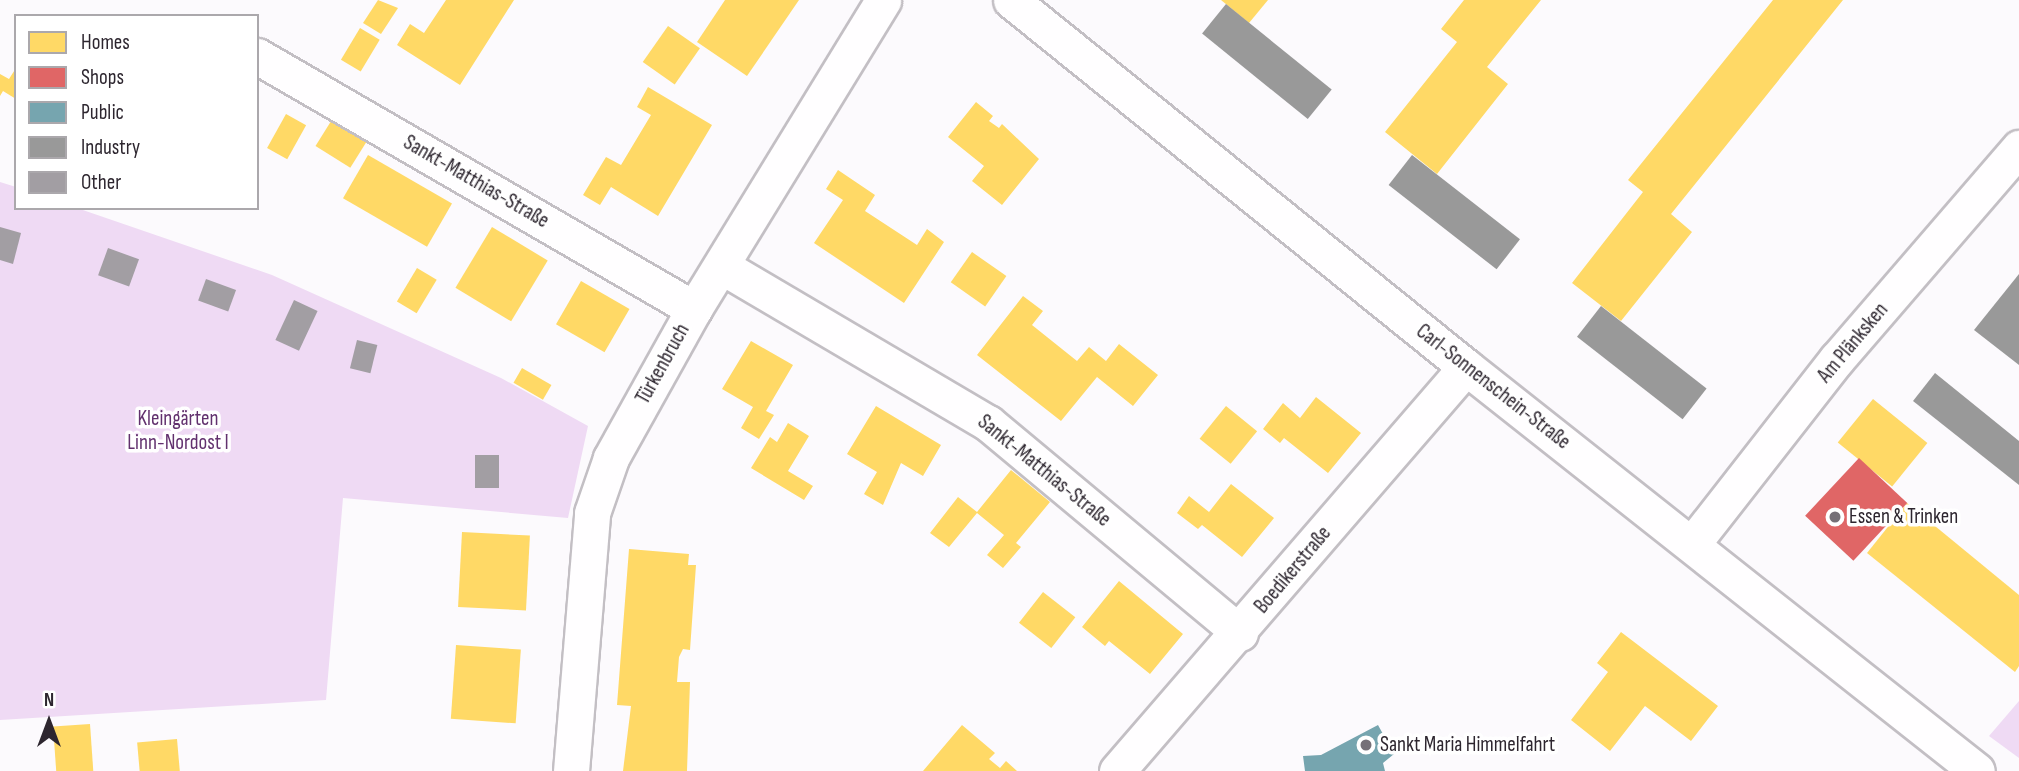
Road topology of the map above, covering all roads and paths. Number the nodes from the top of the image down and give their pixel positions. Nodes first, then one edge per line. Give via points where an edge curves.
1 (883, 0) edge
2 (1012, 0) edge
3 (259, 57) edge
4 (2019, 148) edge
5 (723, 267) junction
6 (694, 309) junction
7 (1466, 367) junction
8 (1693, 543) junction
9 (1240, 633) junction
10 (572, 771) edge
11 (1117, 771) edge
12 (1977, 771) edge

1 - 5 street, Türkenbruch
2 - 7 street, Carl-Sonnenschein-Straße
3 - 6 street, Sankt-Matthias-Straße
4 - 8 street, Am Plänksken via 1837,359
5 - 6 street, Türkenbruch
5 - 9 street, Sankt-Matthias-Straße via 988,423
6 - 10 street, Türkenbruch via 611,458 592,513
7 - 8 street, Carl-Sonnenschein-Straße
7 - 9 street, Boedikerstraße
8 - 12 street, Carl-Sonnenschein-Straße
9 - 11 street, Boedikerstraße

